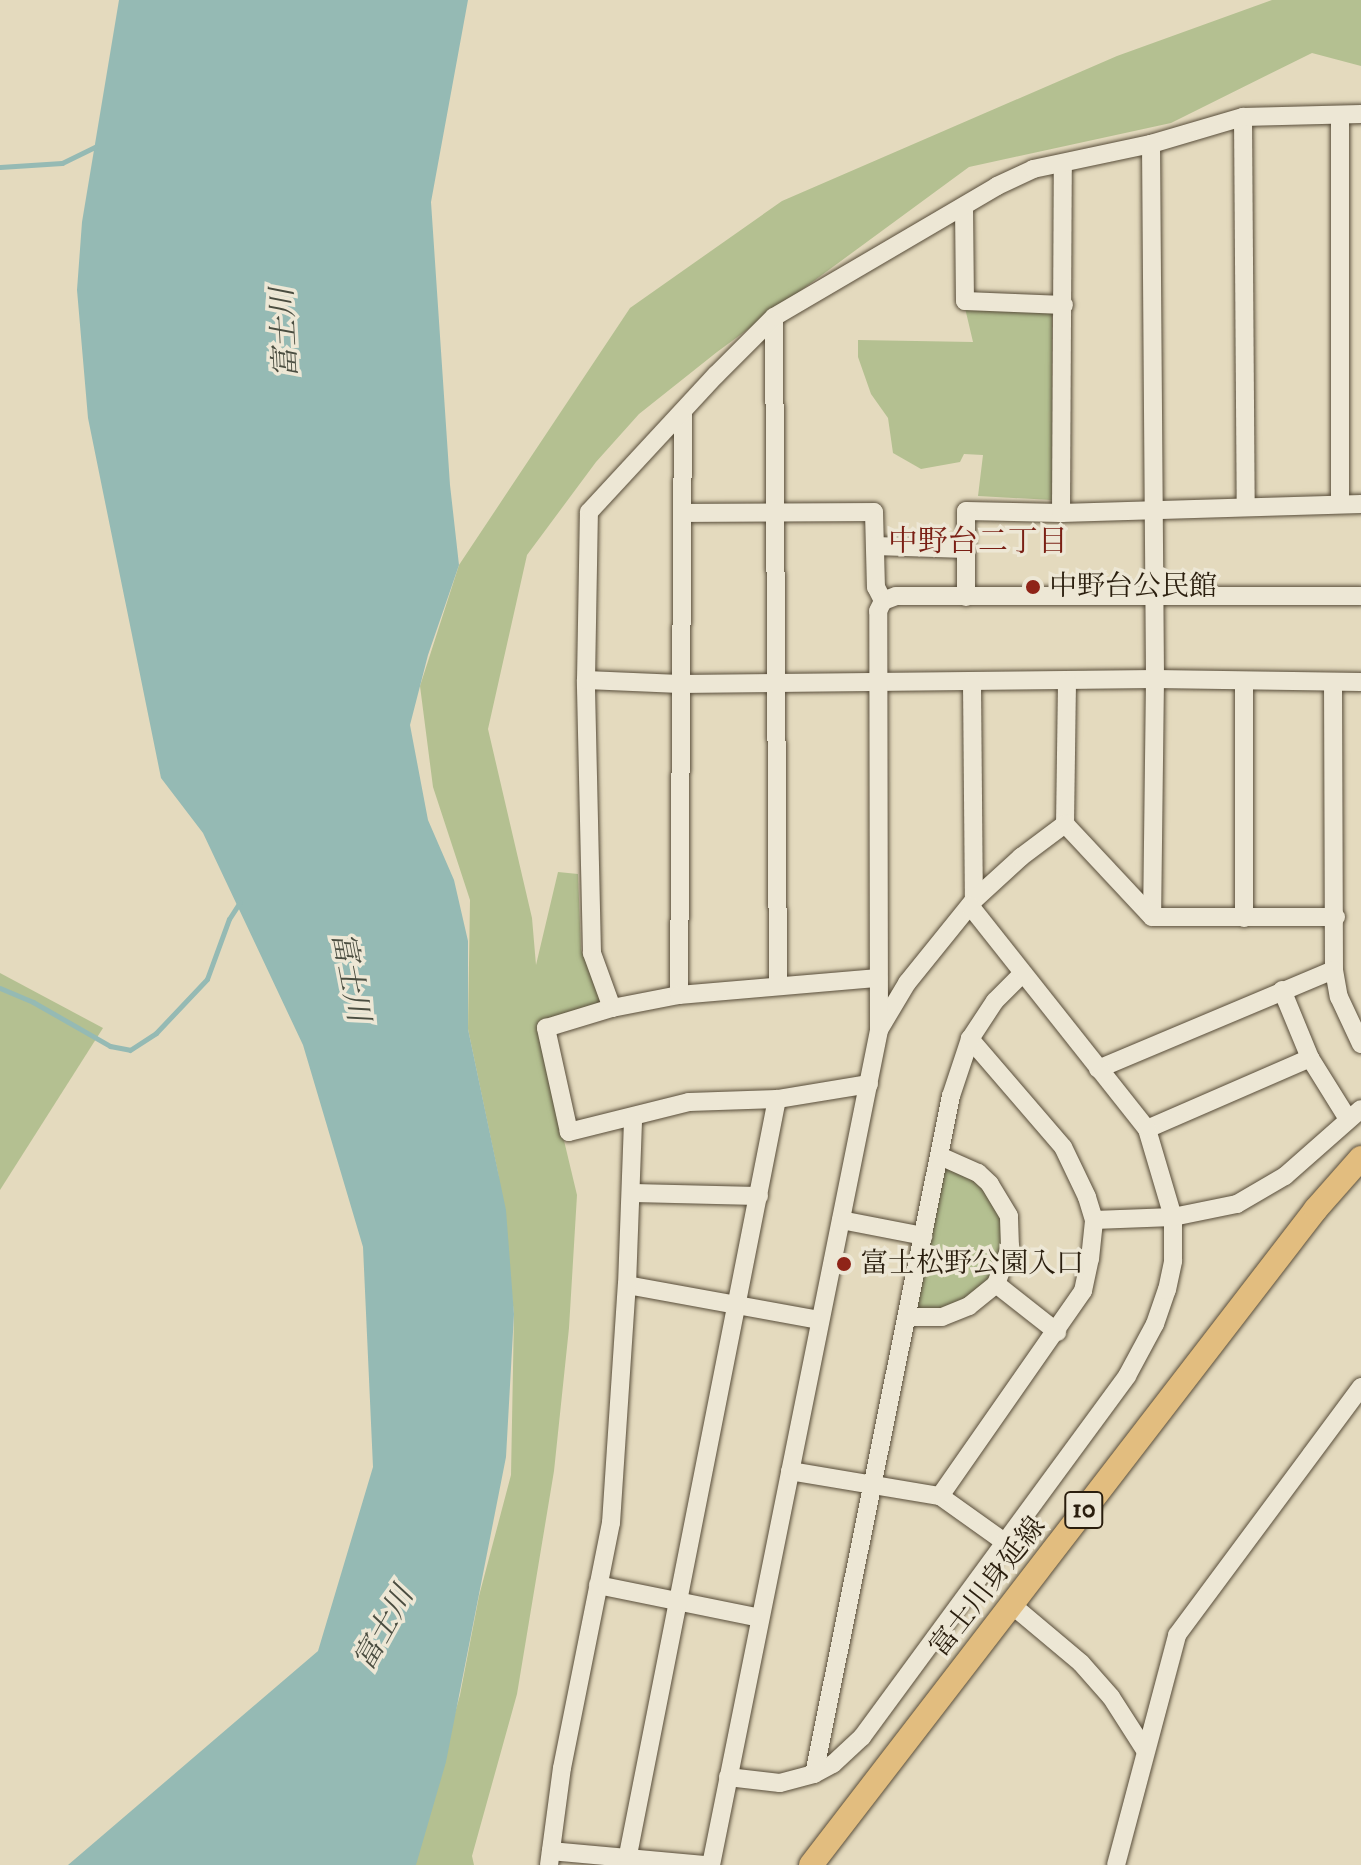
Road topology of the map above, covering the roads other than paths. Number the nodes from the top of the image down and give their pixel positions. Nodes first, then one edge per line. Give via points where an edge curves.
1 (1361, 114) edge
2 (1340, 115) junction
3 (1243, 117) junction
4 (1151, 144) junction
5 (1063, 164) junction
6 (964, 207) junction
7 (1064, 305) junction
8 (774, 317) junction
9 (683, 413) junction
10 (1340, 503) junction
11 (1361, 504) edge
12 (1246, 506) junction
13 (776, 511) junction
14 (1154, 512) junction
15 (682, 513) junction
16 (1061, 513) junction
17 (875, 546) junction
18 (966, 549) junction
19 (1361, 596) edge
20 (966, 597) junction
21 (1154, 597) junction
22 (883, 601) junction
23 (1155, 679) junction
24 (586, 680) junction
25 (1244, 681) junction
26 (1067, 682) junction
27 (1333, 682) junction
28 (1361, 682) edge
29 (775, 683) junction
30 (877, 683) junction
31 (972, 683) junction
32 (680, 684) junction
33 (1065, 824) junction
34 (972, 903) junction
35 (1152, 917) junction
36 (1336, 917) junction
37 (1244, 918) junction
38 (1334, 970) junction
39 (1022, 974) junction
40 (878, 978) junction
41 (778, 985) junction
42 (1282, 990) junction
43 (679, 995) junction
44 (612, 1008) junction
45 (879, 1030) junction
46 (970, 1039) junction
47 (1361, 1044) edge
48 (1310, 1058) junction
49 (1098, 1069) junction
50 (869, 1084) junction
51 (777, 1099) junction
52 (1354, 1114) edge
53 (633, 1118) junction
54 (1147, 1129) junction
55 (940, 1156) junction
56 (1361, 1158) edge
57 (632, 1193) junction
58 (759, 1196) junction
59 (1173, 1217) junction
60 (841, 1220) junction
61 (1094, 1220) junction
62 (923, 1236) junction
63 (996, 1284) junction
64 (627, 1285) junction
65 (736, 1303) junction
66 (908, 1317) junction
67 (820, 1320) junction
68 (1057, 1332) junction
69 (1361, 1387) edge
70 (790, 1471) junction
71 (871, 1485) junction
72 (940, 1496) junction
73 (1006, 1543) junction
74 (598, 1585) junction
75 (676, 1600) junction
76 (1012, 1605) junction
77 (760, 1618) junction
78 (1145, 1750) junction
79 (814, 1774) junction
80 (728, 1777) junction
81 (550, 1858) edge
82 (626, 1860) edge
83 (708, 1865) edge
84 (811, 1865) edge
85 (1116, 1865) edge

1 - 2 street
2 - 3 street
2 - 10 street
3 - 4 street
3 - 12 street
4 - 5 street
4 - 14 street
5 - 6 street via 1033,169
5 - 7 street
6 - 7 street via 965,301
6 - 8 street
7 - 16 street
8 - 9 street
8 - 13 street
9 - 15 street
9 - 24 street via 589,512
10 - 11 street
10 - 12 street
12 - 14 street
13 - 15 street
13 - 17 street via 874,512
13 - 29 street
14 - 16 street
14 - 21 street
15 - 32 street
16 - 18 street via 966,511
17 - 18 street
17 - 22 street via 876,587
18 - 20 street
19 - 21 street
20 - 21 street
20 - 22 street via 896,596
21 - 23 street
22 - 30 street via 878,611
23 - 25 street
23 - 26 street
23 - 35 street
24 - 32 street
24 - 44 street via 592,953
25 - 27 street
25 - 37 street
26 - 31 street
26 - 33 street
27 - 28 street
27 - 36 street
29 - 30 street
29 - 32 street
29 - 41 street
30 - 31 street
30 - 40 street
31 - 34 street
32 - 43 street
33 - 34 street
33 - 35 street
34 - 39 street
34 - 45 street via 907,983
35 - 37 street
36 - 37 street
36 - 38 street
38 - 42 street
38 - 47 street via 1339,997
39 - 46 street via 995,1001
39 - 49 street
40 - 41 street
40 - 45 street
41 - 43 street
42 - 48 street
42 - 49 street
43 - 44 street
44 - 53 street via 546,1028 569,1132
45 - 50 street
46 - 55 street via 951,1096
46 - 61 street via 1063,1147
48 - 52 street
48 - 54 street
49 - 54 street
50 - 51 street
50 - 60 street
51 - 53 street via 689,1102
51 - 58 street
52 - 59 street via 1285,1176 1237,1204
53 - 57 street
54 - 59 street
55 - 62 street
55 - 63 street via 978,1173 1009,1216 1010,1247
56 - 76 main road, 富士川身延線 / 10 via 1316,1209
57 - 58 street
57 - 64 street
58 - 65 street
59 - 61 street
59 - 73 street via 1173,1261 1155,1324 1127,1376
60 - 62 street
60 - 67 street
61 - 68 street via 1083,1291
62 - 66 street
63 - 66 street via 969,1306 942,1317
63 - 68 street
64 - 65 street
64 - 74 street via 611,1523
65 - 67 street
65 - 75 street
66 - 71 street
67 - 70 street
68 - 72 street
69 - 78 street via 1177,1635
70 - 71 street
70 - 77 street
71 - 72 street
71 - 79 street
72 - 73 street
73 - 79 street via 862,1737
74 - 75 street
74 - 81 street
75 - 77 street
75 - 82 street
76 - 78 street via 1081,1663 1111,1697
76 - 84 main road, 富士川身延線 / 10
77 - 80 street
78 - 85 street
79 - 80 street via 780,1783
80 - 83 street
81 - 82 street
82 - 83 street

